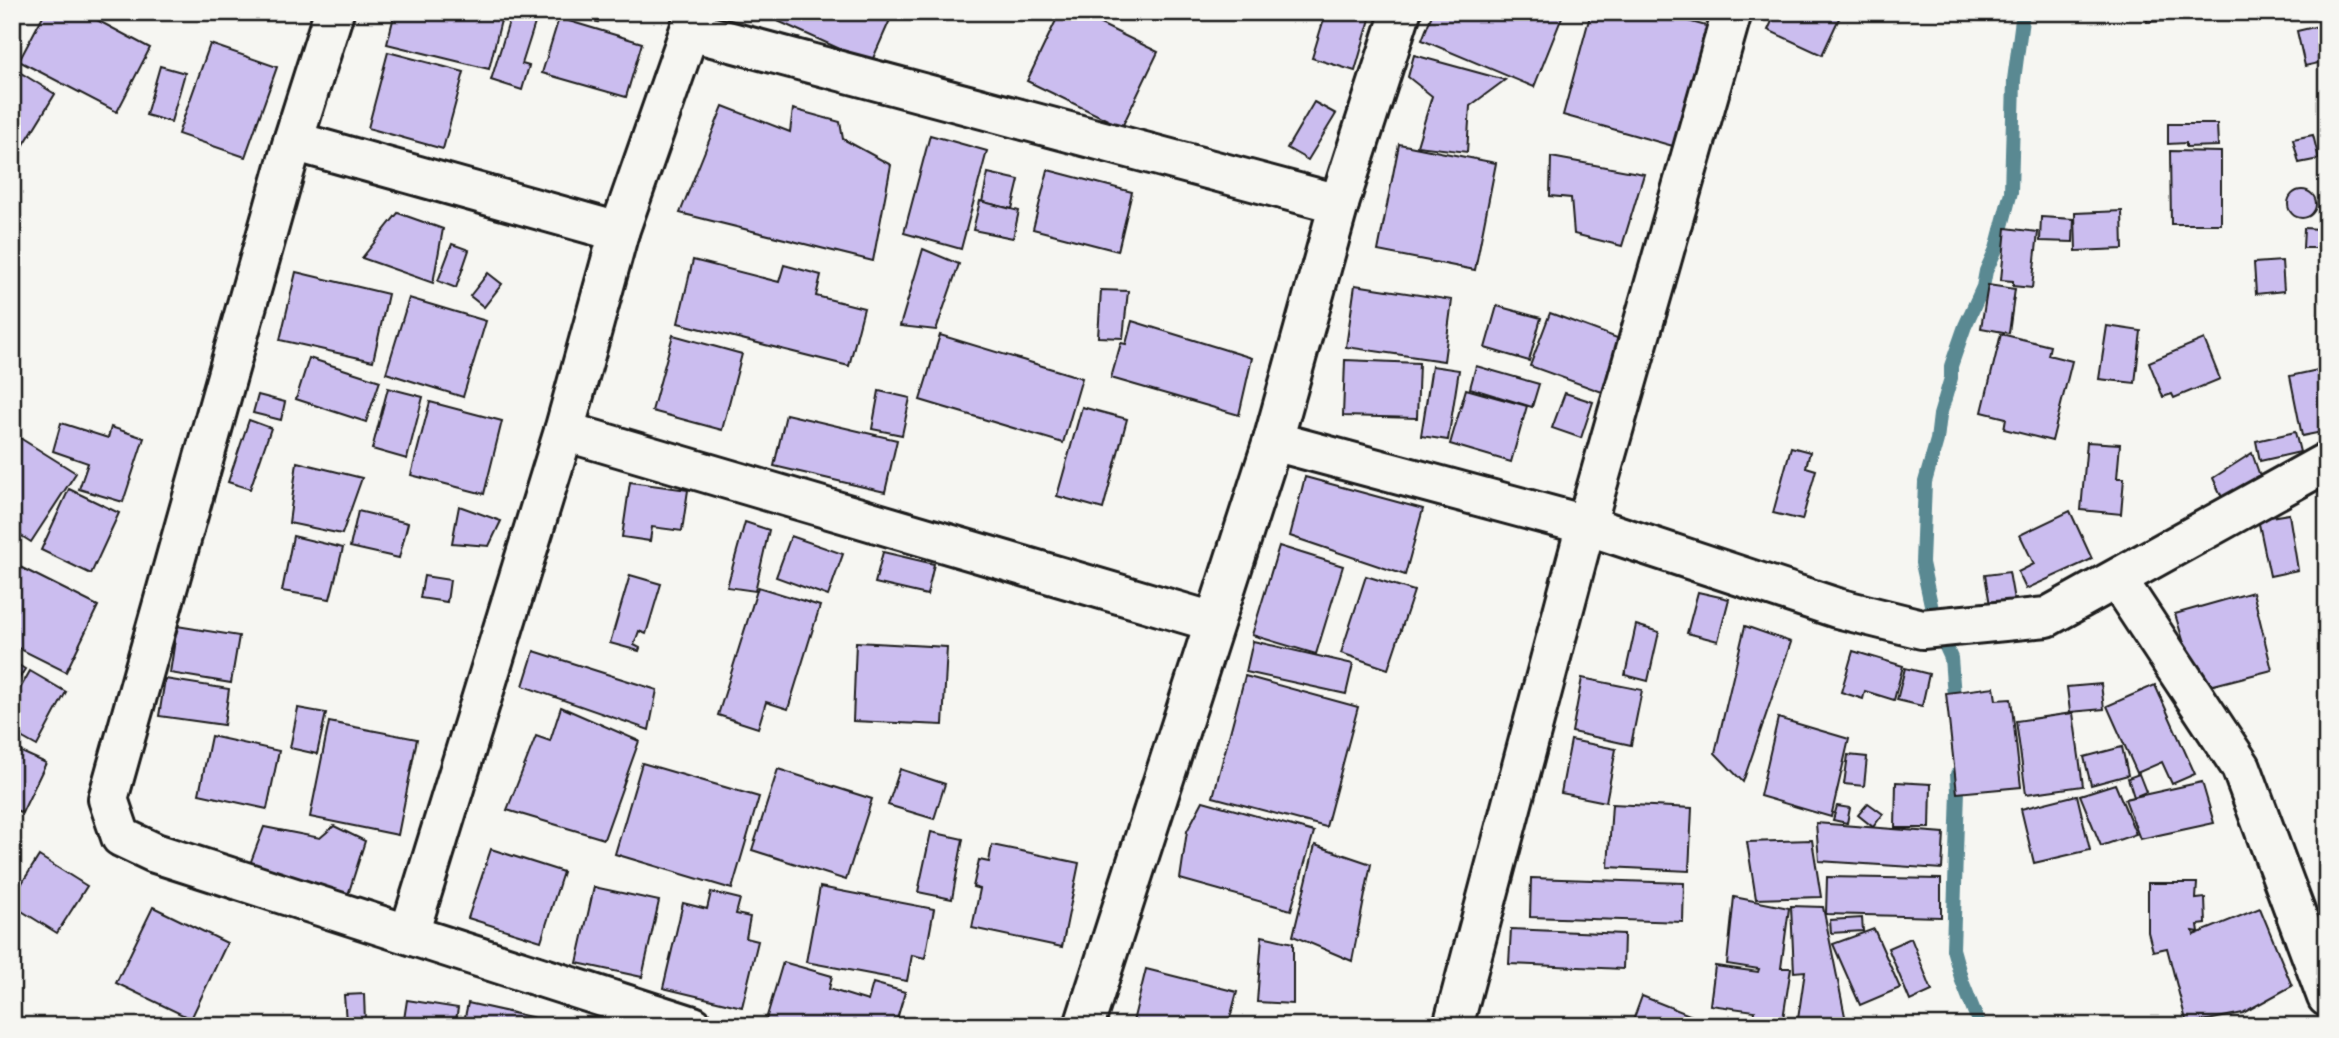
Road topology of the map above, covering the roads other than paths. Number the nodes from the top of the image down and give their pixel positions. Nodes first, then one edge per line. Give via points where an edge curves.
1 (334, 12) edge
2 (1401, 12) edge
3 (1732, 12) edge
4 (693, 22) edge
5 (293, 141) junction
6 (1339, 204) junction
7 (619, 232) junction
8 (564, 430) junction
9 (1273, 441) junction
10 (2327, 463) edge
11 (1586, 525) junction
12 (2117, 579) junction
13 (1214, 622) junction
14 (410, 934) junction
15 (2327, 997) edge
16 (693, 1026) edge
17 (1084, 1026) edge
18 (1453, 1026) edge

1 - 5 street
2 - 6 street
3 - 11 street
4 - 6 street
4 - 7 street
5 - 7 street
5 - 14 street via 108,799 121,836 155,853
6 - 9 street
7 - 8 street
8 - 13 street
8 - 14 street
9 - 11 street
9 - 13 street
10 - 12 street
11 - 12 street via 1837,608 1936,629 2047,617
11 - 18 street
12 - 15 street via 2241,767
13 - 17 street
14 - 16 street

